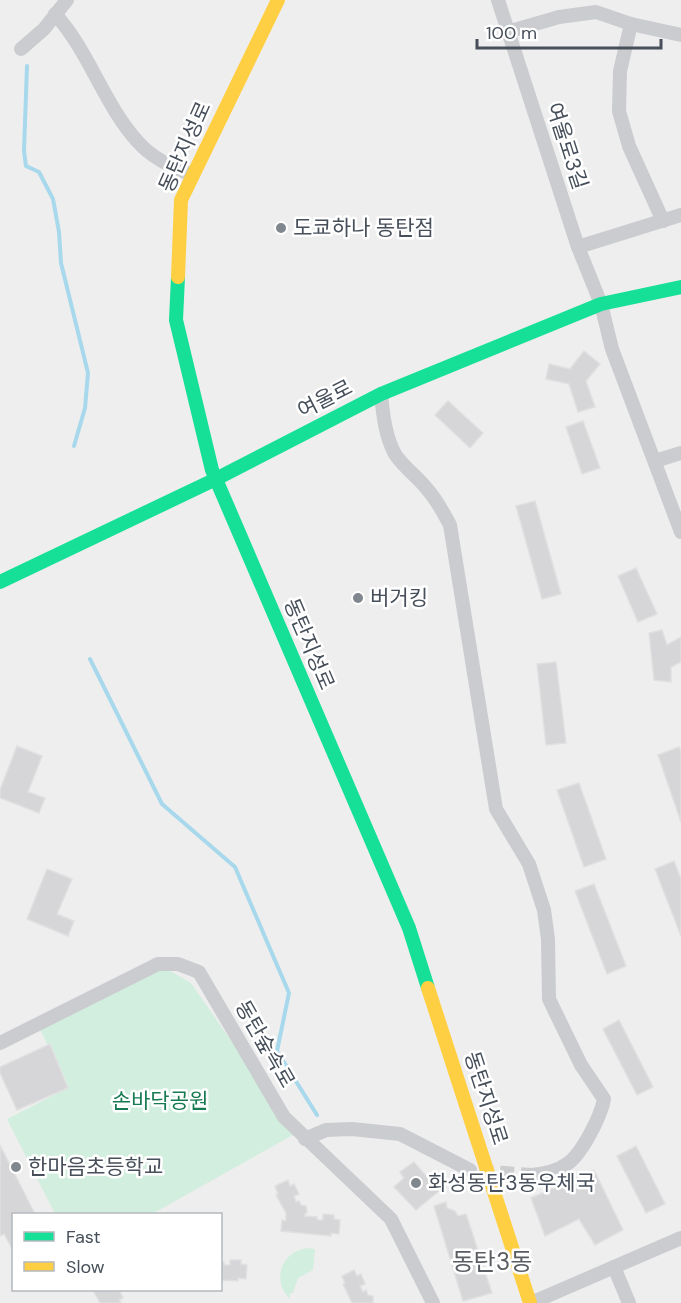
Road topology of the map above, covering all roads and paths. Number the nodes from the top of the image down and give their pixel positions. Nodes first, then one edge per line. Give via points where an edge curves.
1 (67, 0) edge
2 (278, 0) edge
3 (498, 0) edge
4 (55, 14) junction
5 (631, 24) junction
6 (507, 32) junction
7 (681, 35) edge
8 (21, 49) dead end
9 (193, 175) junction
10 (681, 215) edge
11 (663, 221) junction
12 (578, 247) junction
13 (681, 287) edge
14 (601, 304) junction
15 (381, 394) junction
16 (681, 453) edge
17 (655, 461) junction
18 (216, 479) junction
19 (681, 532) edge
20 (0, 582) edge
21 (0, 1043) edge
22 (305, 1139) junction
23 (470, 1170) tunnel mouth
24 (531, 1175) tunnel mouth
25 (681, 1238) edge
26 (614, 1267) junction
27 (433, 1303) edge
28 (531, 1303) edge
29 (629, 1303) edge

1 - 4 street
2 - 9 main road, 동탄지성로
3 - 6 street, 여울로3길
4 - 8 street
4 - 9 street via 67,27 138,143 170,167
5 - 6 street via 596,12 559,17
5 - 7 street
5 - 11 street via 620,71 618,111 629,146
6 - 12 street, 여울로3길
9 - 18 main road, 동탄지성로 via 181,200 176,320
10 - 11 street
11 - 12 street
12 - 14 street, 여울로3길
13 - 14 main road, 여울로
14 - 15 main road, 여울로
14 - 17 street, 여울로3길 via 612,349
15 - 18 main road, 여울로
15 - 24 street via 385,426 394,452 426,486 450,525 496,810 529,864 544,910 549,999 581,1065 604,1098 602,1112 569,1163 548,1174
16 - 17 street
17 - 19 street, 여울로3길
18 - 20 main road, 여울로
18 - 28 main road, 동탄지성로 via 409,928
21 - 22 street, 동탄숲속로 via 158,964 178,964 199,972 284,1117
22 - 23 street via 326,1130 400,1134
22 - 27 street, 동탄숲속로 via 391,1219
25 - 26 street
26 - 28 street
26 - 29 street

